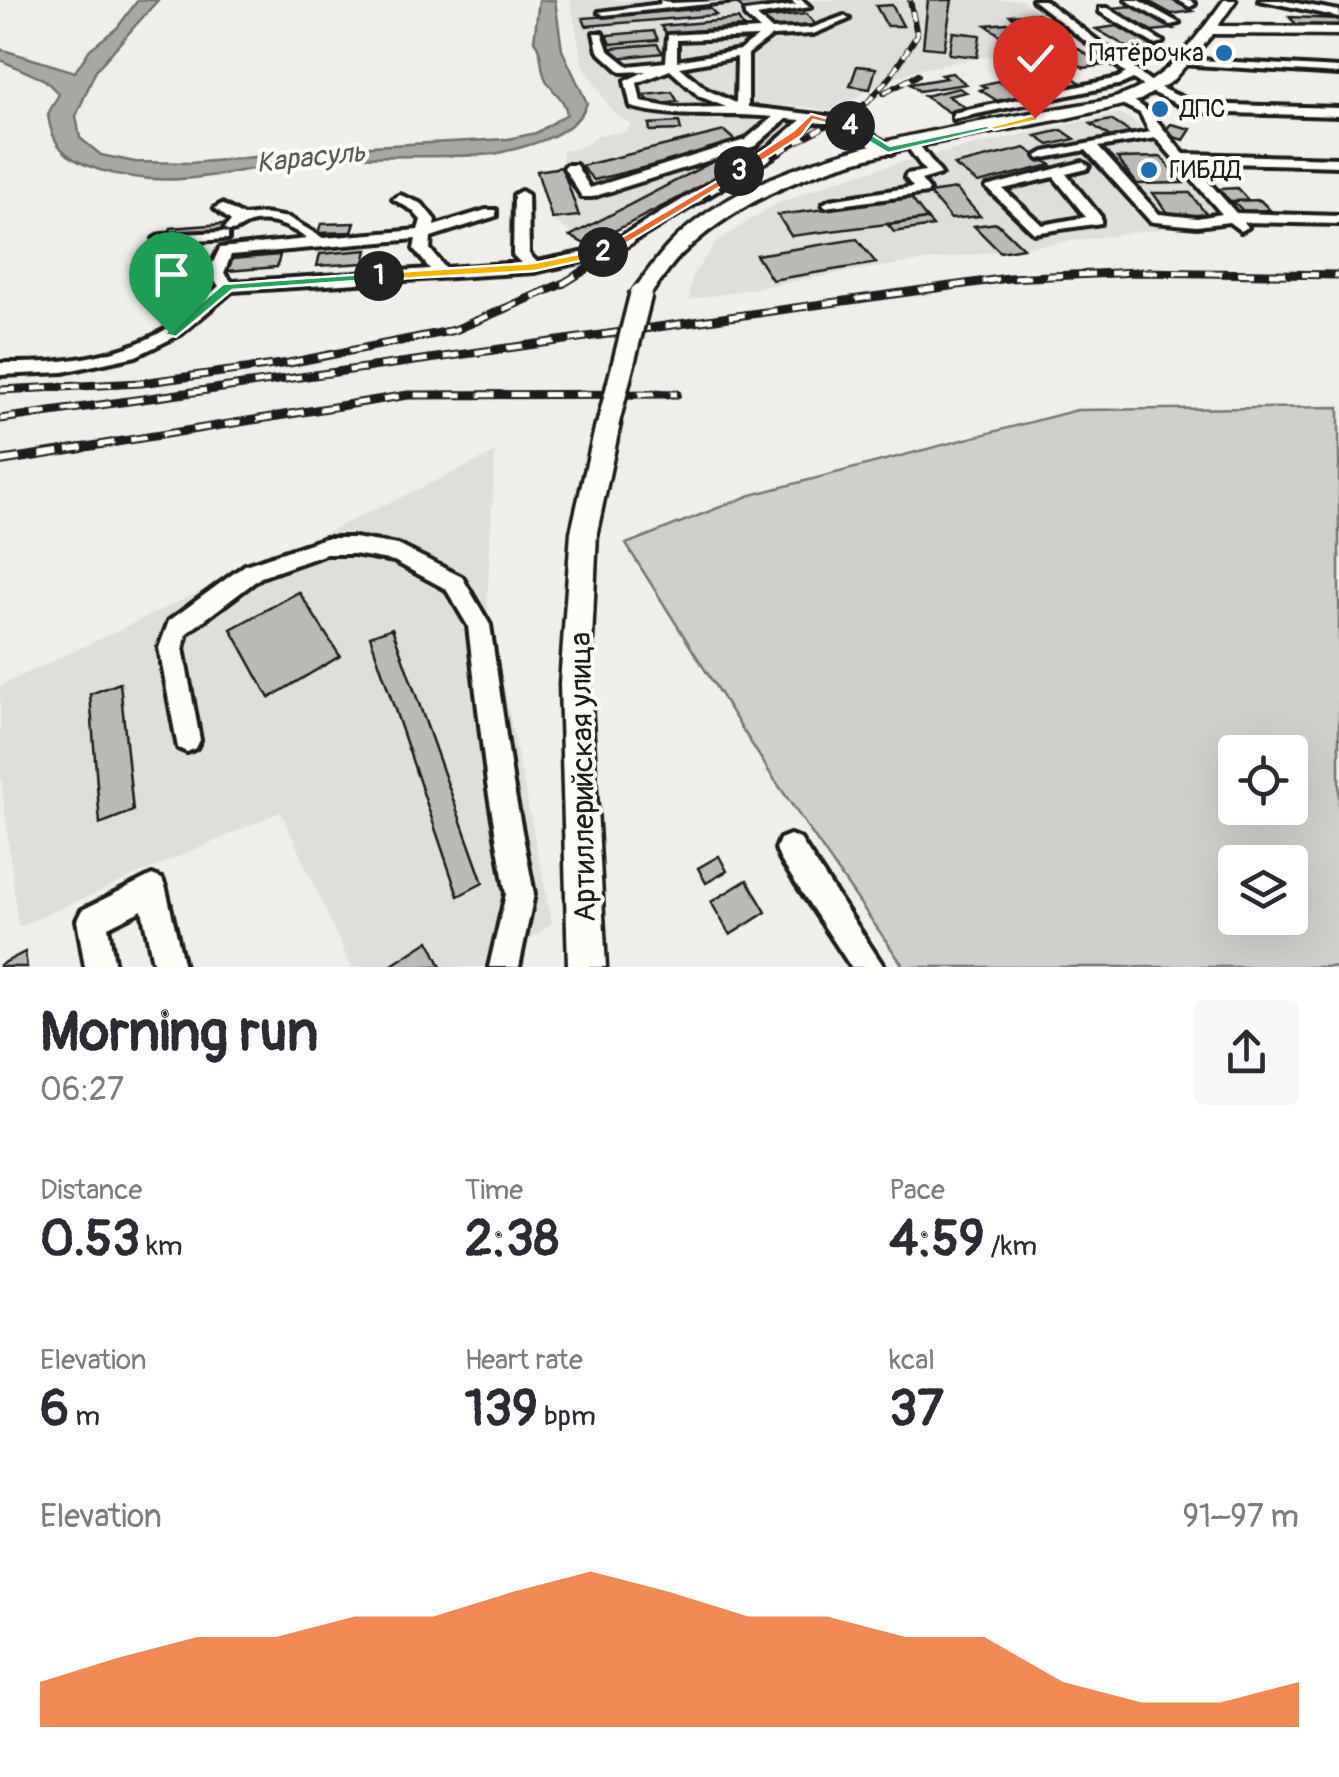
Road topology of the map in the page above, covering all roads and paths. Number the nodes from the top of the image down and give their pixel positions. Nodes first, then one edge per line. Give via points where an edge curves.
1 (740, 0) edge
2 (796, 0) edge
3 (1038, 0) edge
4 (1116, 0) edge
5 (1131, 0) edge
6 (1230, 0) edge
7 (1264, 0) edge
8 (1336, 0) edge
9 (666, 3) edge
10 (1104, 10) junction
11 (604, 12) dead end
12 (1291, 12) dead end
13 (1336, 13) edge
14 (844, 19) dead end
15 (1174, 23) dead end
16 (1208, 30) junction
17 (1080, 31) junction
18 (1339, 31) edge
19 (769, 33) junction
20 (598, 36) dead end
21 (1158, 42) dead end
22 (743, 53) junction
23 (1184, 62) junction
24 (672, 65) junction
25 (1339, 70) edge
26 (1134, 73) junction
27 (1015, 87) dead end
28 (1154, 89) junction
29 (1066, 93) junction
30 (1122, 98) junction
31 (1035, 100) junction
32 (1091, 106) junction
33 (996, 108) junction
34 (742, 110) junction
35 (1339, 112) edge
36 (784, 114) junction
37 (811, 117) junction
38 (1035, 118) junction
39 (978, 130) junction
40 (1160, 134) junction
41 (912, 144) junction
42 (1089, 145) junction
43 (888, 150) junction
44 (1044, 156) dead end
45 (1182, 158) junction
46 (1339, 162) edge
47 (1082, 166) dead end
48 (571, 168) dead end
49 (1058, 172) junction
50 (521, 195) dead end
51 (400, 199) dead end
52 (830, 204) dead end
53 (222, 208) dead end
54 (491, 214) dead end
55 (1339, 220) edge
56 (240, 221) junction
57 (1237, 222) junction
58 (424, 234) junction
59 (160, 239) dead end
60 (224, 243) junction
61 (322, 245) junction
62 (534, 267) junction
63 (440, 272) junction
64 (228, 286) junction
65 (0, 369) edge
66 (186, 740) dead end
67 (790, 849) dead end
68 (100, 967) edge
69 (168, 967) edge
70 (504, 967) edge
71 (587, 967) edge
72 (869, 967) edge

1 - 9 street
2 - 19 street via 805,7 749,14
3 - 17 street
4 - 10 street
5 - 15 street
6 - 16 main road
7 - 13 street
8 - 13 street
9 - 11 street
10 - 17 street
10 - 21 street
12 - 13 street
14 - 19 street via 813,30
16 - 18 main road
16 - 23 main road
17 - 26 street
19 - 22 street
19 - 24 street via 672,38
20 - 24 street via 625,70
22 - 24 street
22 - 34 street
23 - 25 street
23 - 28 main road
24 - 34 street via 703,93
24 - 34 street via 631,81 635,104 684,114
26 - 28 street
26 - 29 street
27 - 31 street
28 - 30 main road
28 - 35 street via 1194,108
29 - 31 street
29 - 32 street
30 - 32 main road
30 - 40 street via 1146,111
31 - 33 street
32 - 38 main road
33 - 38 street
33 - 39 street via 957,116
34 - 36 street
36 - 37 street
36 - 48 street via 750,143 587,194
37 - 43 street via 839,120
37 - 62 street via 774,150 606,252
38 - 39 main road
39 - 41 main road
40 - 42 street
40 - 45 street
41 - 43 main road
41 - 52 street via 934,174 912,177 922,190
42 - 44 street
42 - 57 street via 1155,218
43 - 71 main road, Артиллерийская улица, bridge via 795,176 738,202 680,241 641,294 584,532 575,684
45 - 46 street
45 - 57 street
47 - 49 street
49 - 49 street via 1025,179 993,187 1039,230 1096,220
50 - 62 street via 521,255
51 - 58 street via 428,220
53 - 56 street
54 - 58 street
55 - 57 street
56 - 60 street
56 - 61 street via 279,218
58 - 61 street
58 - 63 street via 422,249
59 - 60 street
60 - 61 street
60 - 64 street via 216,273
62 - 63 street
63 - 64 street
64 - 65 street via 143,349 36,370
66 - 70 street via 171,648 177,628 253,571 325,546 354,546 398,553 454,582 479,624 520,894
67 - 72 street
68 - 69 street via 92,920 152,888

